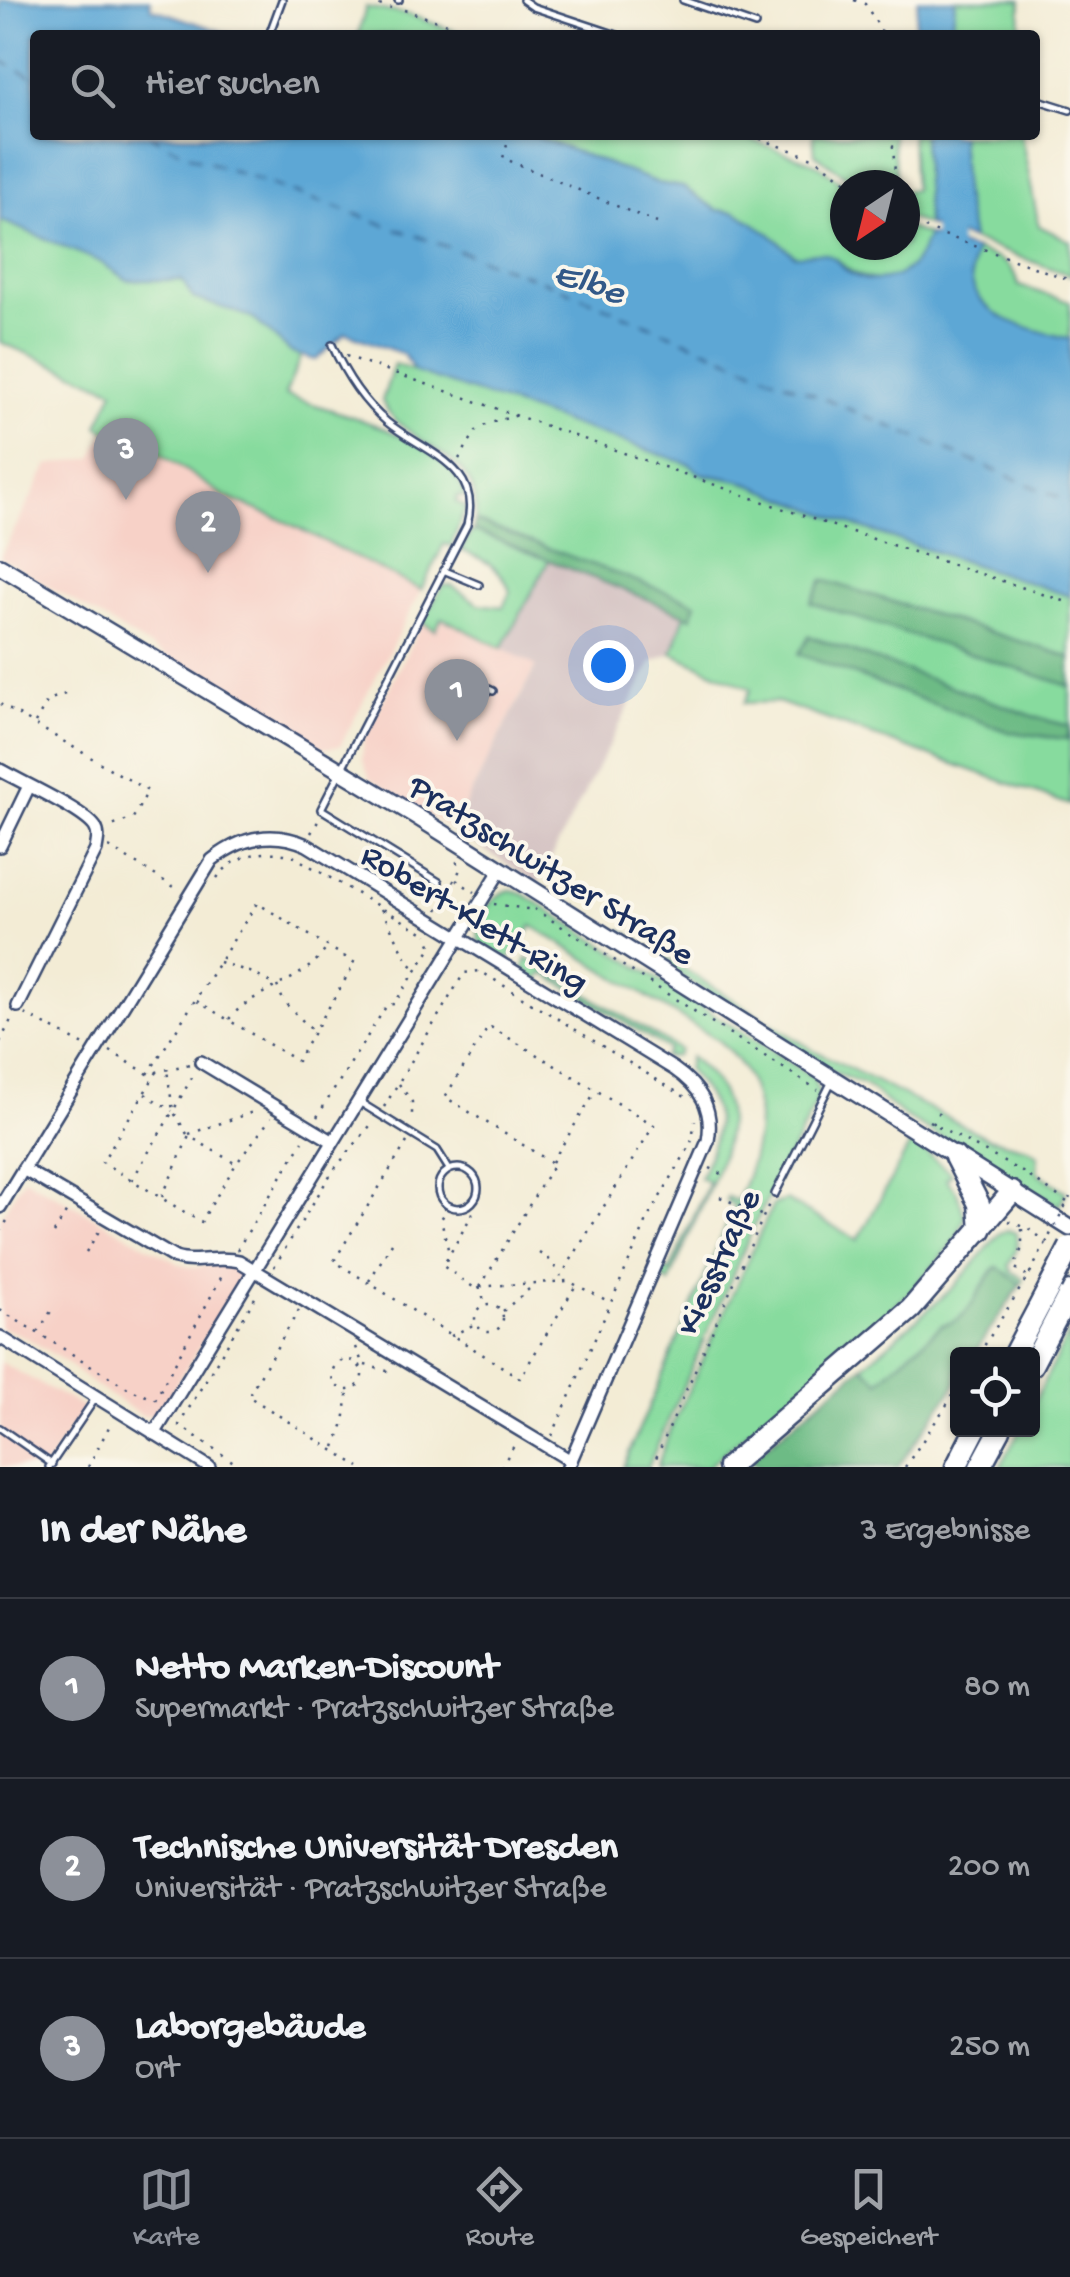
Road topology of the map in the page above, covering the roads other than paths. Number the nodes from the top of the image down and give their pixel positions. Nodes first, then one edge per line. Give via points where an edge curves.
1 (282, 0) edge
2 (523, 0) edge
3 (683, 0) edge
4 (754, 25) dead end
5 (271, 30) edge
6 (601, 30) edge
7 (1040, 101) edge
8 (1070, 110) edge
9 (334, 348) road end
10 (0, 566) edge
11 (443, 570) junction
12 (479, 585) dead end
13 (452, 671) dead end
14 (493, 691) dead end
15 (0, 770) edge
16 (342, 770) junction
17 (29, 786) junction
18 (0, 846) edge
19 (501, 869) junction
20 (440, 882) dead end
21 (457, 937) junction
22 (18, 1006) road end
23 (201, 1062) road end
24 (829, 1087) junction
25 (357, 1100) junction
26 (332, 1141) junction
27 (955, 1157) junction
28 (23, 1169) junction
29 (450, 1169) junction
30 (1012, 1192) junction
31 (775, 1194) road end
32 (0, 1207) edge
33 (988, 1223) junction
34 (1070, 1228) edge
35 (1064, 1249) edge
36 (254, 1269) junction
37 (1063, 1290) edge
38 (0, 1337) edge
39 (1019, 1347) edge
40 (1039, 1347) edge
41 (96, 1396) junction
42 (0, 1428) edge
43 (154, 1434) junction
44 (971, 1437) edge
45 (996, 1437) edge
46 (569, 1464) edge
47 (50, 1465) edge
48 (209, 1467) edge
49 (728, 1467) edge
50 (956, 1467) edge
51 (980, 1467) edge

1 - 5 lane
2 - 6 lane
3 - 4 lane
7 - 8 lane
9 - 11 lane via 346,376 386,421 450,465 467,485 470,511
10 - 16 street, Pratzschwitzer Straße
11 - 12 lane
11 - 16 lane
13 - 14 lane
15 - 17 street
16 - 19 street, Pratzschwitzer Straße
16 - 20 lane via 322,804 324,813
17 - 18 street
17 - 22 street via 84,817 97,836
19 - 21 street
19 - 24 street, Pratzschwitzer Straße
21 - 25 street
21 - 28 street, Robert-Klett-Ring via 304,844 265,837 234,845 212,860
21 - 46 street, Robert-Klett-Ring via 693,1082 711,1127
23 - 26 street
24 - 27 street, Pratzschwitzer Straße
24 - 31 lane, Kiesstraße
25 - 26 street
25 - 29 lane via 437,1150
26 - 36 street
27 - 30 street, Pratzschwitzer Straße
27 - 33 highway
28 - 32 street, Robert-Klett-Ring
28 - 36 street via 184,1261 232,1258
29 - 29 lane via 440,1177 440,1199 467,1206 478,1192 476,1179 462,1168
30 - 33 highway
30 - 34 street, Pratzschwitzer Straße
33 - 49 highway via 880,1338
35 - 37 highway, bridge
36 - 43 street
36 - 46 street
37 - 39 highway
37 - 40 highway
38 - 41 street
41 - 43 street
41 - 47 lane
42 - 47 lane
43 - 48 street
44 - 50 highway
45 - 51 highway

